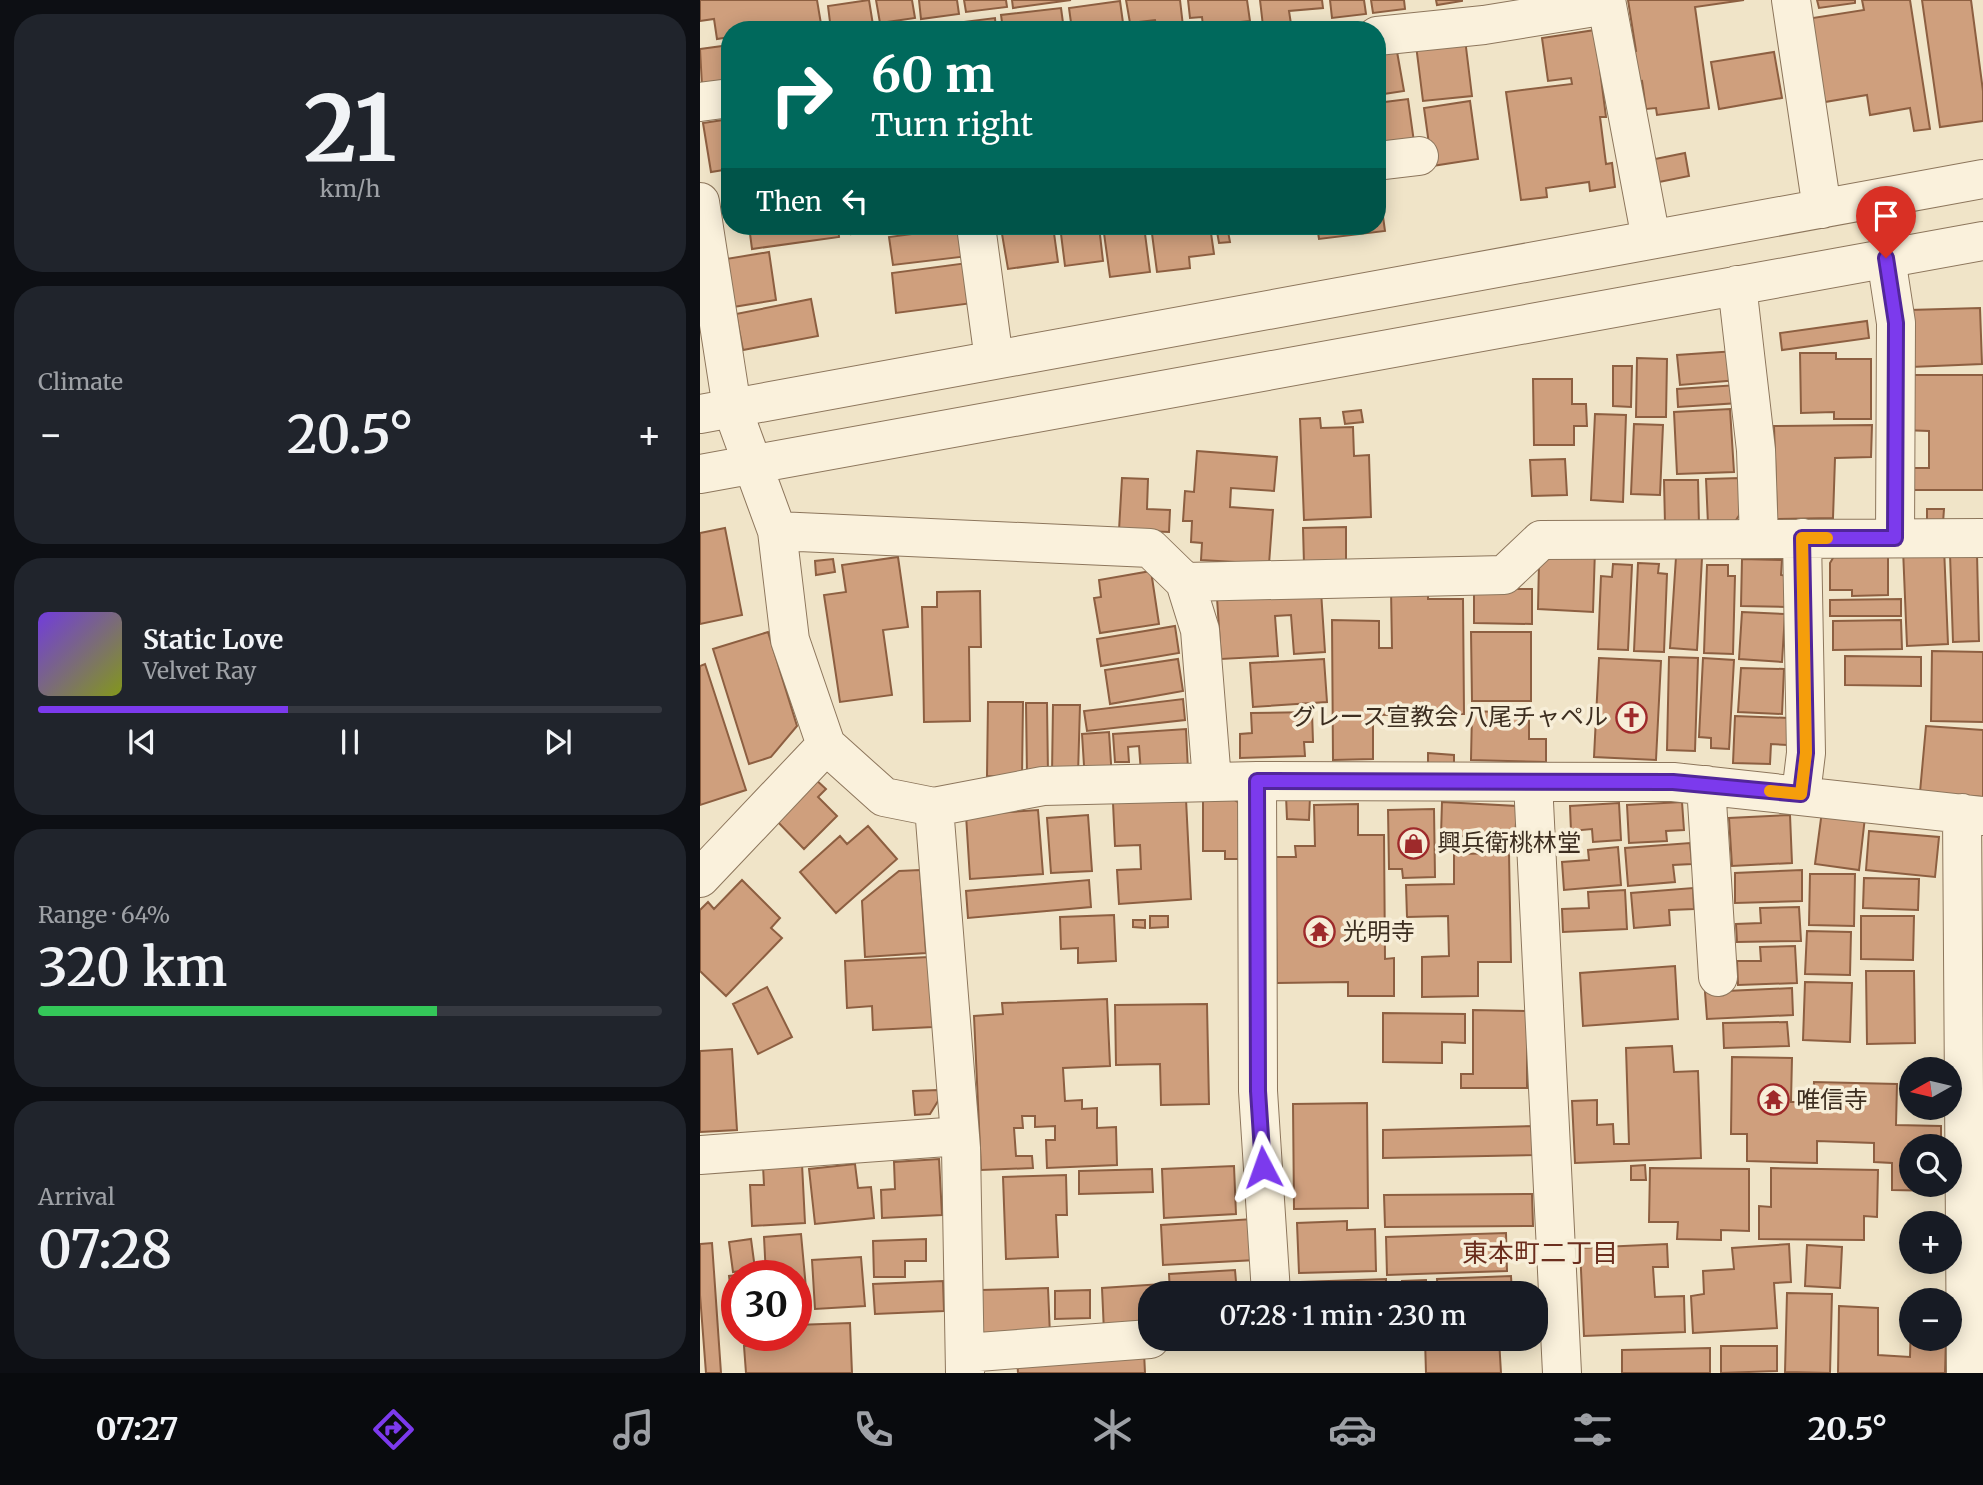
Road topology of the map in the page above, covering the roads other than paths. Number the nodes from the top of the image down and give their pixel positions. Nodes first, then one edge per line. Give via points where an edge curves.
1 (1791, 0) edge
2 (1607, 3) edge
3 (1386, 35) edge
4 (721, 99) edge
5 (700, 102) edge
6 (1419, 156) dead end
7 (1386, 160) edge
8 (1983, 179) edge
9 (700, 202) edge
10 (1822, 209) junction
11 (977, 235) edge
12 (1651, 239) junction
13 (1983, 241) edge
14 (1886, 258) junction
15 (1737, 285) junction
16 (994, 360) junction
17 (716, 411) edge
18 (752, 466) junction
19 (700, 474) edge
20 (777, 531) junction
21 (1802, 538) junction
22 (1895, 538) junction
23 (1983, 538) edge
24 (1759, 539) junction
25 (1185, 582) junction
26 (826, 745) junction
27 (1212, 781) junction
28 (1257, 781) junction
29 (1533, 782) junction
30 (1706, 785) junction
31 (1801, 794) junction
32 (934, 807) junction
33 (1972, 815) edge
34 (700, 878) edge
35 (1718, 977) dead end
36 (960, 1136) junction
37 (700, 1155) edge
38 (1270, 1281) edge
39 (1138, 1341) edge
40 (965, 1363) edge
41 (1562, 1373) edge
42 (1966, 1373) edge

1 - 10 street
2 - 3 street via 1484,25
2 - 12 street
4 - 5 street
6 - 7 street
8 - 10 street
9 - 17 street
10 - 12 street
11 - 16 street
12 - 16 street
13 - 14 street
14 - 15 street
14 - 22 street via 1896,323
15 - 18 street
15 - 24 street via 1756,450
16 - 17 street
17 - 18 street
18 - 19 street
18 - 20 street
20 - 25 street via 1150,548
20 - 26 street via 790,640
21 - 22 street
21 - 24 street
21 - 31 street via 1806,753
22 - 23 street
24 - 25 street via 1541,540 1504,575
25 - 27 street via 1200,630
26 - 32 street via 884,797
26 - 34 street
27 - 28 street
27 - 32 street via 1043,786
28 - 29 street
28 - 38 street via 1258,1091
29 - 30 street
29 - 41 street
30 - 31 street
30 - 35 street
31 - 33 street
32 - 36 street
33 - 42 street
36 - 37 street
36 - 40 street
39 - 40 street

